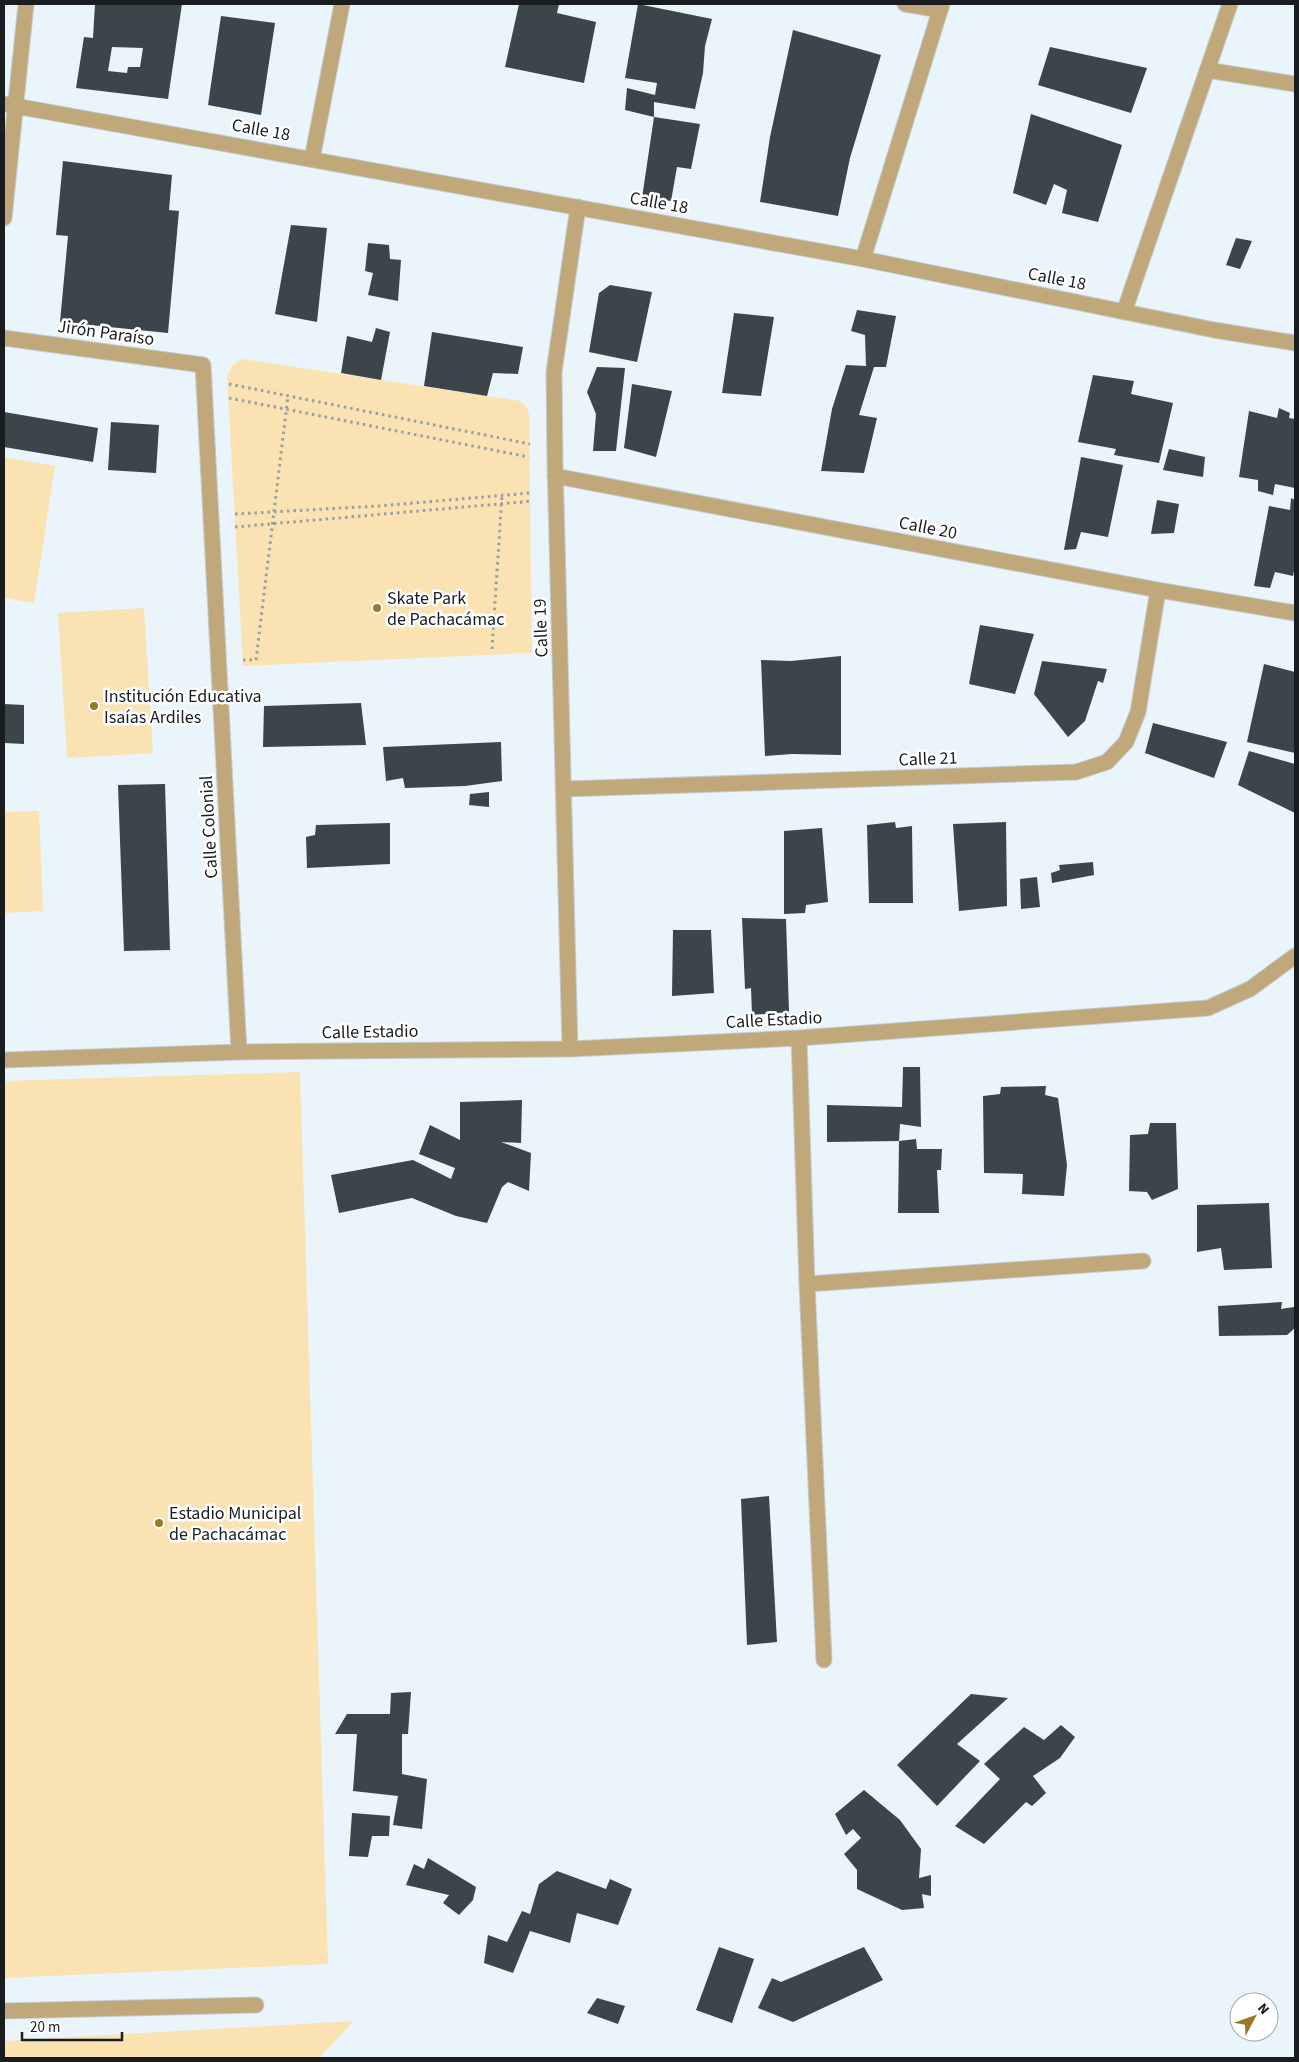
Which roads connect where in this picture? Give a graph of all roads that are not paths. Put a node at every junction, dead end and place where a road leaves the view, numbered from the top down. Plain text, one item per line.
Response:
1 (26, 4) edge
2 (342, 4) edge
3 (905, 4) edge
4 (1230, 4) edge
5 (941, 7) edge
6 (1207, 70) junction
7 (1295, 84) edge
8 (10, 104) edge
9 (312, 159) junction
10 (578, 207) junction
11 (4, 218) edge
12 (864, 259) junction
13 (1124, 312) junction
14 (4, 338) edge
15 (1295, 343) edge
16 (204, 379) joint
17 (555, 476) junction
18 (1158, 590) junction
19 (1295, 613) edge
20 (565, 789) junction
21 (1295, 956) edge
22 (799, 1038) junction
23 (570, 1049) junction
24 (239, 1052) junction
25 (4, 1060) edge
26 (1143, 1261) dead end
27 (807, 1284) junction
28 (824, 1660) dead end
29 (256, 2005) dead end
30 (4, 2011) edge

1 - 8 street
2 - 9 street
3 - 5 street
4 - 6 street
5 - 12 street
6 - 7 street
6 - 13 street
8 - 9 street, Calle 18
8 - 11 street
9 - 10 street, Calle 18
10 - 12 street, Calle 18
10 - 17 street, Calle 19
12 - 13 street, Calle 18
13 - 15 street, Calle 18
14 - 16 street, Jirón Paraíso
16 - 24 street, Calle Colonial
17 - 18 street, Calle 20
17 - 20 street, Calle 19
18 - 19 street, Calle 20
18 - 20 street, Calle 21
20 - 23 street, Calle 19
21 - 22 street, Calle Estadio
22 - 23 street, Calle Estadio
22 - 27 street
23 - 24 street, Calle Estadio
24 - 25 street
26 - 27 street
27 - 28 street
29 - 30 street

